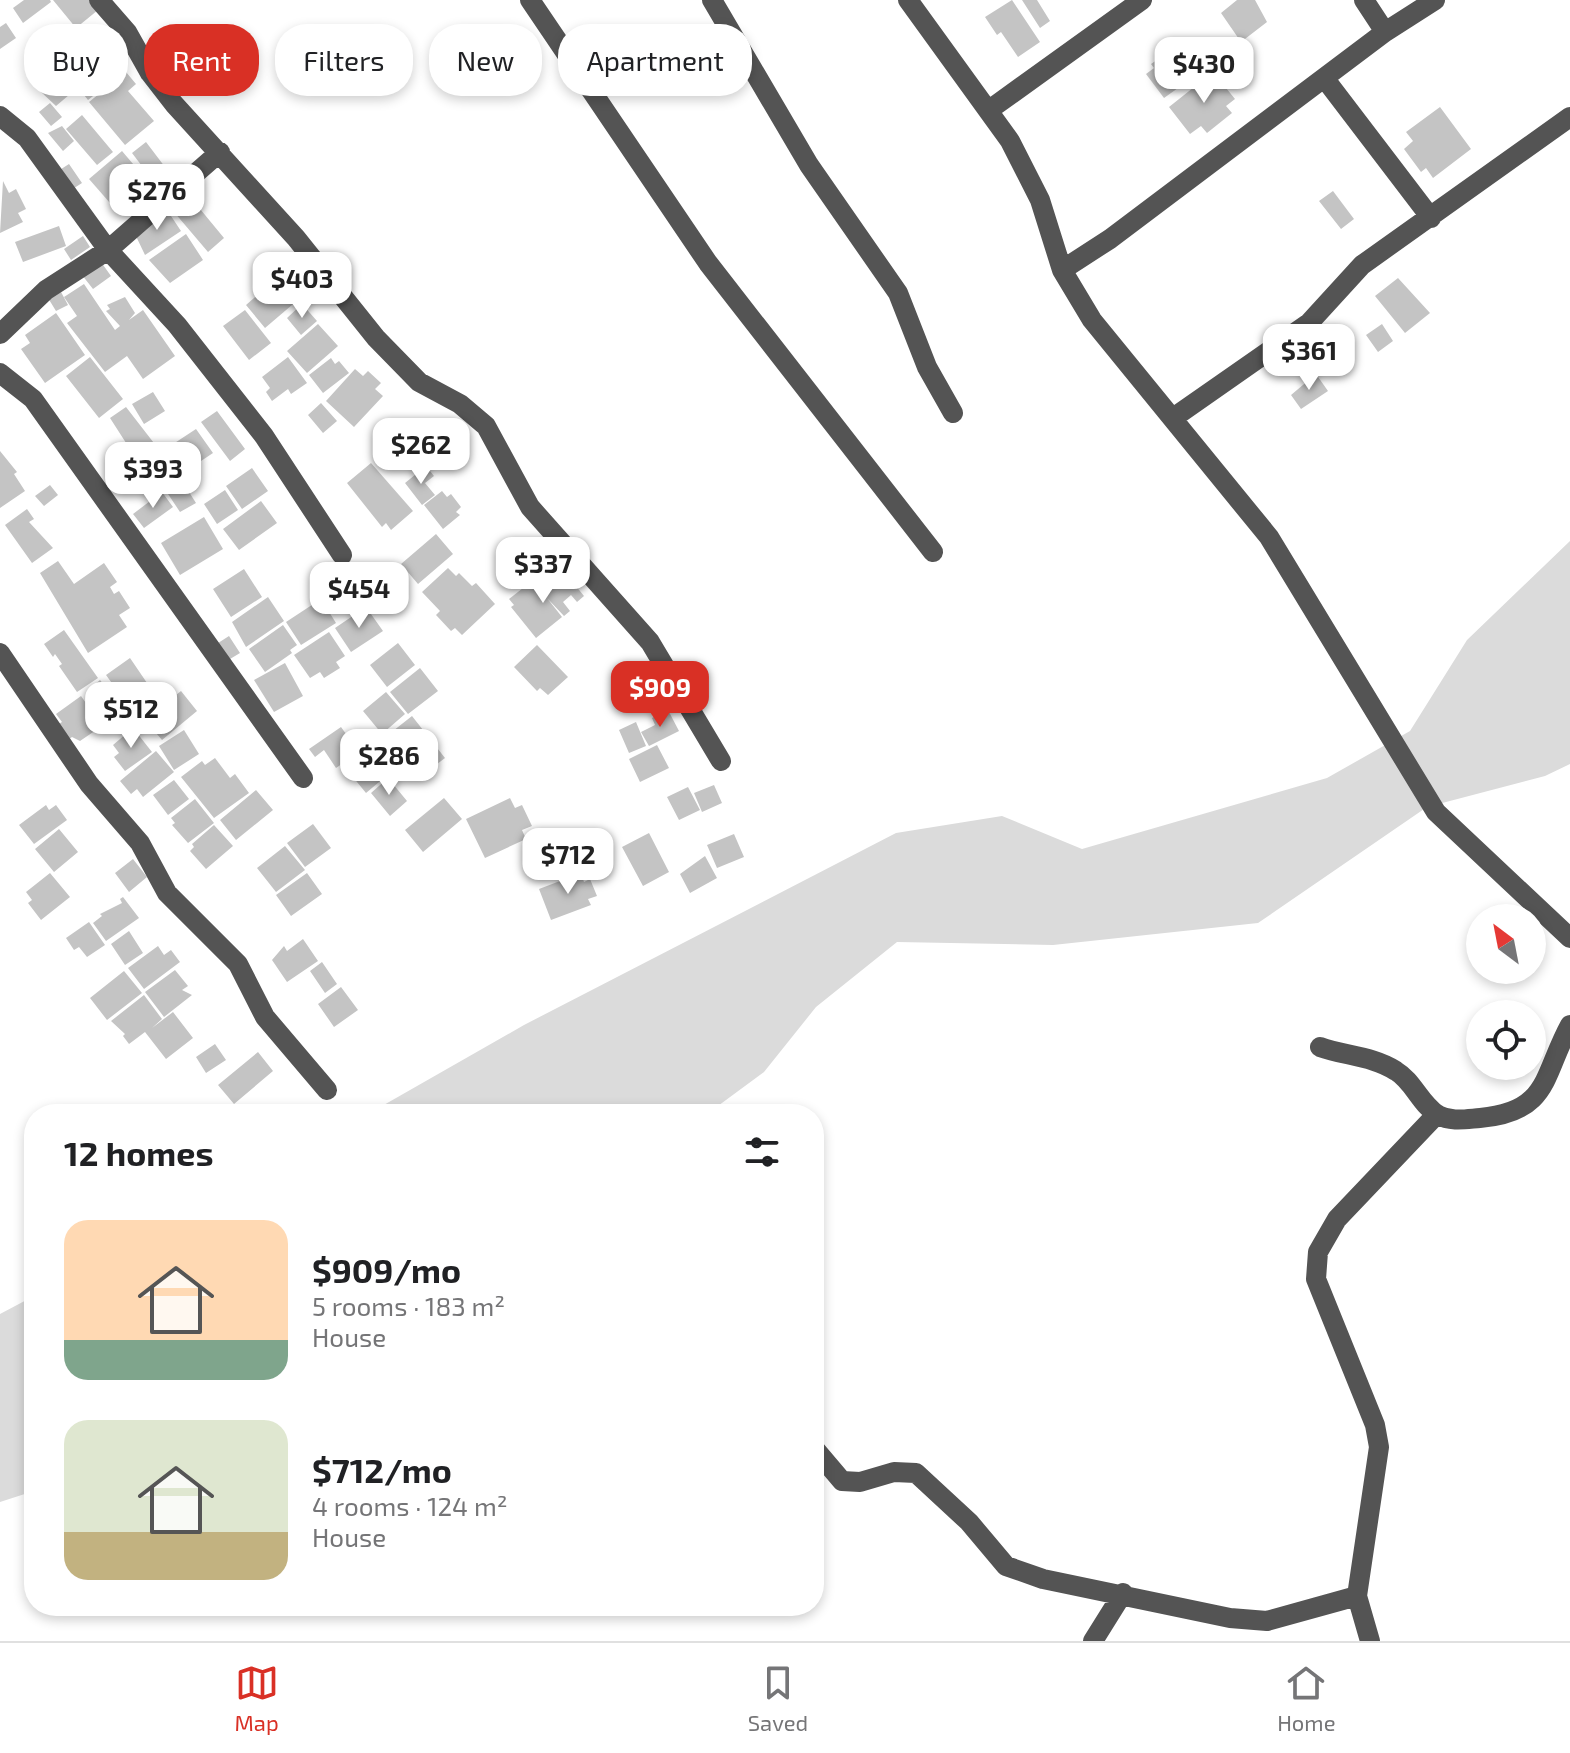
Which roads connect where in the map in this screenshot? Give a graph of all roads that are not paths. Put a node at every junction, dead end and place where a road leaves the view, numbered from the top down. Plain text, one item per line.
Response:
1 (99, 0) edge
2 (530, 0) edge
3 (712, 0) edge
4 (908, 0) edge
5 (1142, 0) edge
6 (1364, 0) edge
7 (1435, 0) edge
8 (1385, 32) junction
9 (1325, 79) junction
10 (989, 110) junction
11 (0, 116) edge
12 (1570, 117) edge
13 (220, 152) junction
14 (1431, 218) junction
15 (108, 250) junction
16 (1062, 270) junction
17 (0, 334) edge
18 (0, 373) edge
19 (953, 413) dead end
20 (1173, 418) junction
21 (933, 552) dead end
22 (342, 555) dead end
23 (0, 653) edge
24 (721, 761) dead end
25 (303, 778) dead end
26 (1570, 938) edge
27 (1570, 1025) edge
28 (1320, 1047) dead end
29 (327, 1090) dead end
30 (1437, 1114) junction
31 (824, 1460) edge
32 (1123, 1593) junction
33 (1357, 1596) junction
34 (1093, 1641) edge
35 (1370, 1641) edge

1 - 13 street
2 - 21 street
3 - 19 street
4 - 10 street
5 - 10 street
6 - 8 street
7 - 8 street
8 - 9 street
9 - 14 street
9 - 16 street
10 - 16 street
11 - 15 street
12 - 14 street
13 - 15 street
13 - 24 street
14 - 20 street
15 - 17 street
15 - 22 street
16 - 20 street
18 - 25 street
20 - 26 street
23 - 29 street
27 - 30 street
28 - 30 street
30 - 33 street
31 - 32 street
32 - 33 street
32 - 34 street
33 - 35 street

